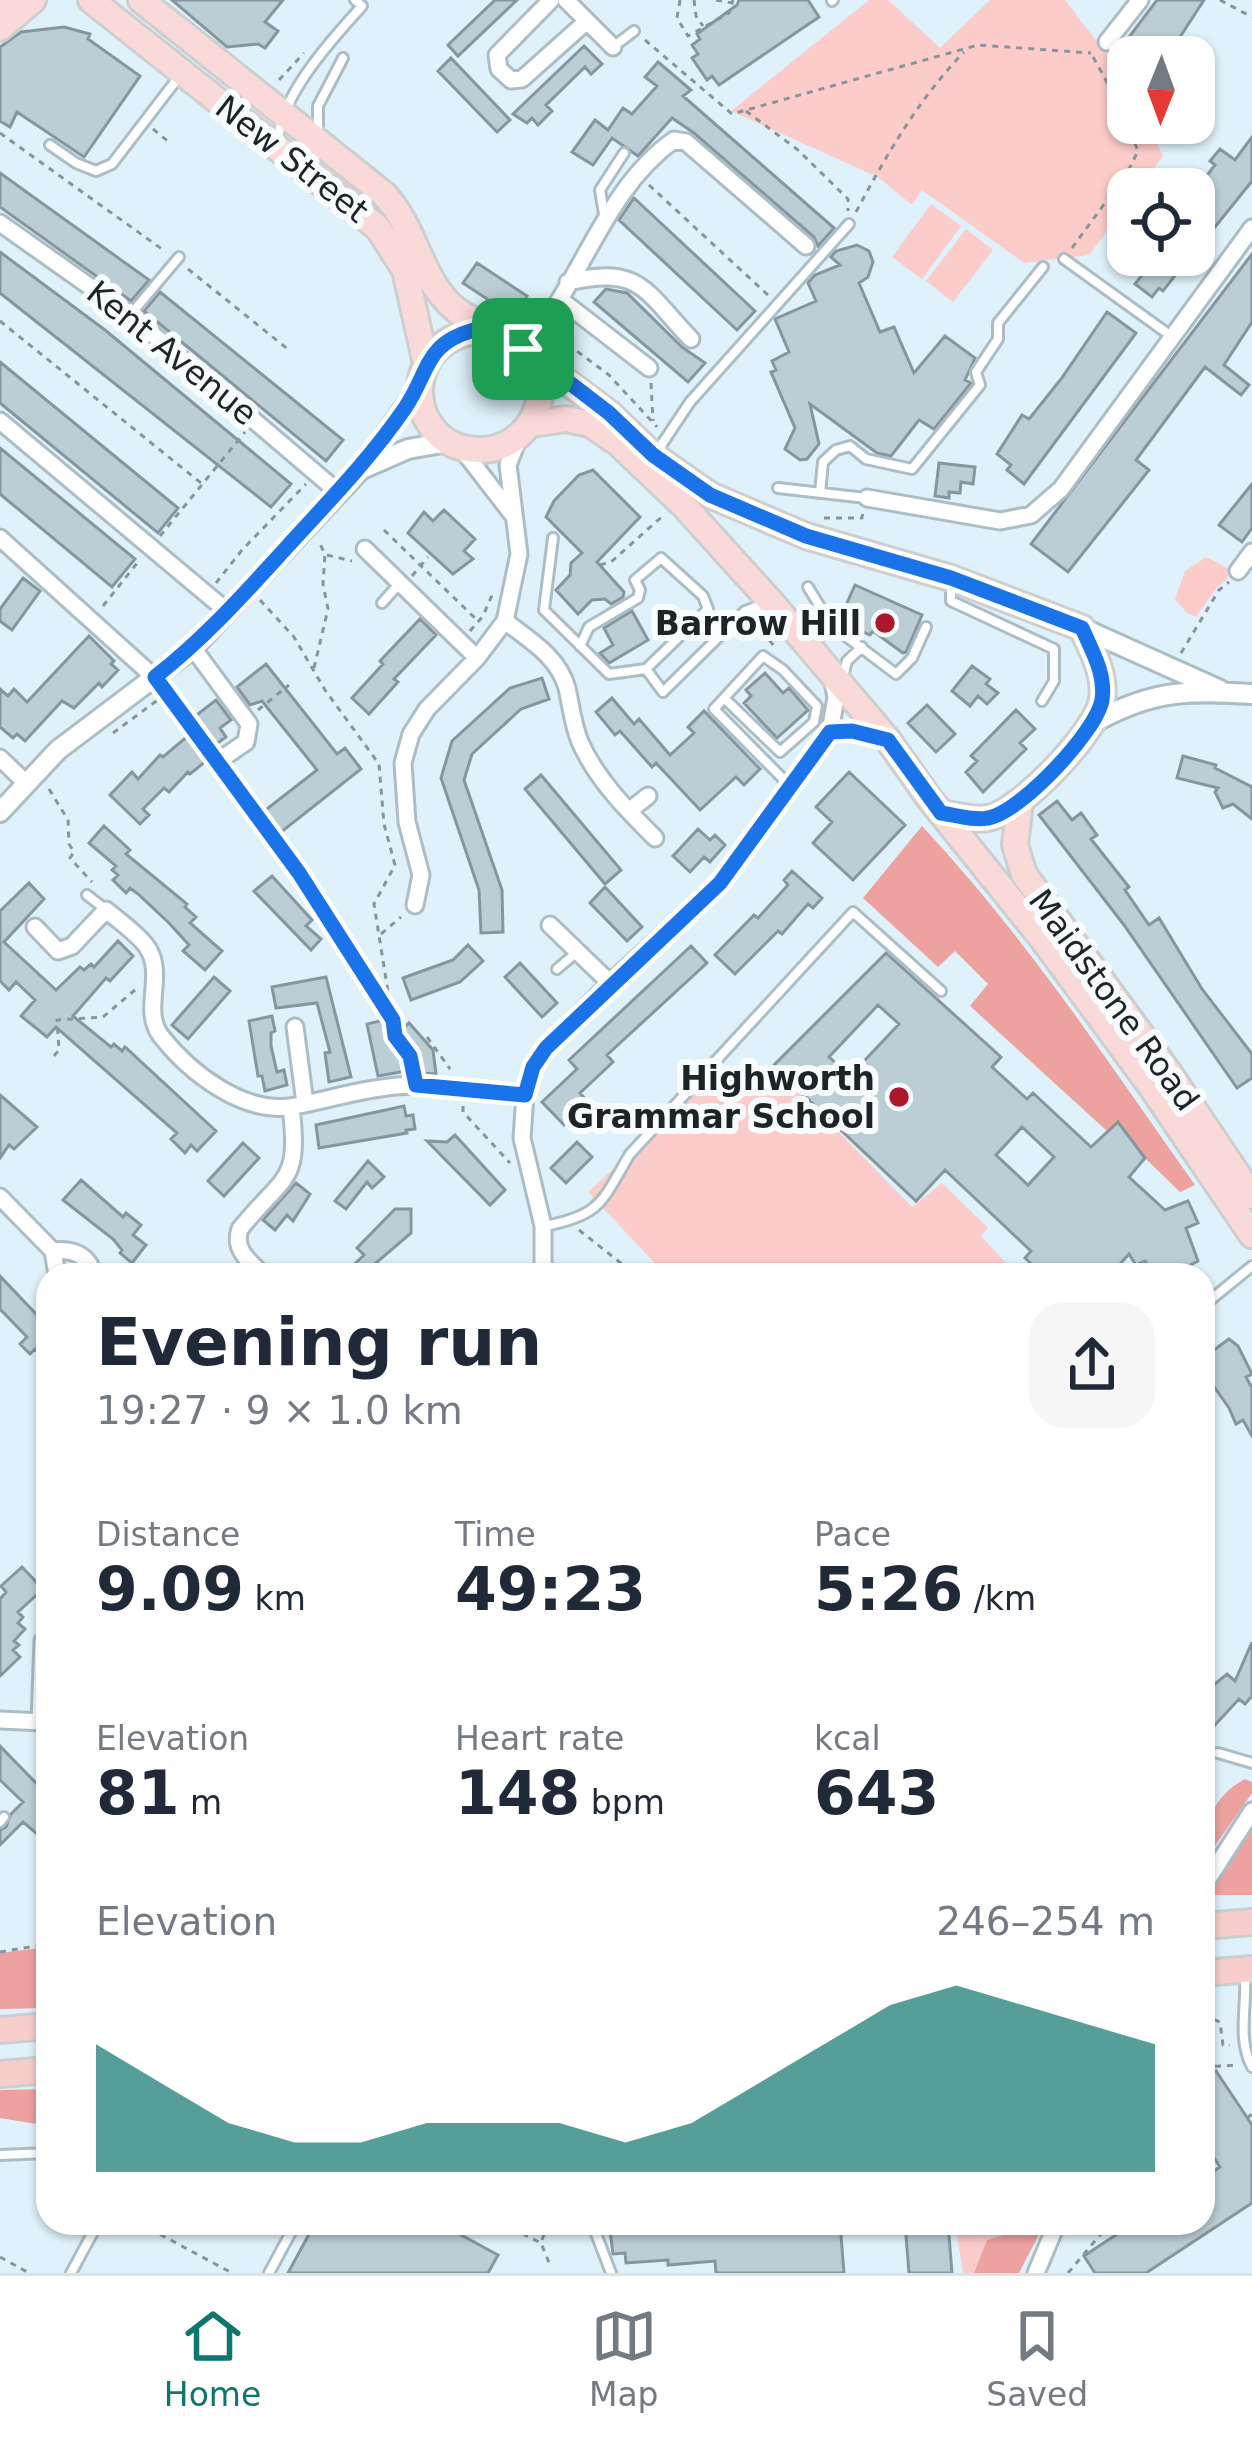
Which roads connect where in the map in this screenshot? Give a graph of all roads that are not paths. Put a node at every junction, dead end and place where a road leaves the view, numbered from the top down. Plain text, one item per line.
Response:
1 (33, 0) edge
2 (91, 0) edge
3 (141, 0) edge
4 (551, 0) edge
5 (566, 0) edge
6 (1139, 0) edge
7 (358, 3) edge
8 (586, 21) junction
9 (0, 28) edge
10 (634, 31) road end
11 (1111, 36) edge
12 (613, 47) joint
13 (343, 58) dead end
14 (182, 73) junction
15 (284, 114) junction
16 (320, 141) junction
17 (50, 145) dead end
18 (278, 149) junction
19 (624, 153) dead end
20 (605, 221) junction
21 (0, 223) edge
22 (849, 224) road end
23 (1252, 228) edge
24 (806, 246) dead end
25 (178, 258) road end
26 (1064, 259) road end
27 (1043, 267) dead end
28 (568, 282) junction
29 (561, 300) junction
30 (130, 315) junction
31 (495, 332) junction
32 (1171, 335) junction
33 (691, 339) dead end
34 (526, 351) junction
35 (650, 368) road end
36 (423, 375) junction
37 (0, 421) edge
38 (525, 430) junction
39 (454, 445) junction
40 (660, 448) junction
41 (361, 469) junction
42 (778, 488) dead end
43 (338, 492) junction
44 (820, 493) junction
45 (867, 498) joint
46 (514, 516) junction
47 (0, 538) edge
48 (553, 538) dead end
49 (365, 549) road end
50 (1252, 552) edge
51 (1238, 571) road end
52 (951, 578) junction
53 (402, 584) junction
54 (808, 587) dead end
55 (382, 602) dead end
56 (771, 602) junction
57 (228, 612) junction
58 (505, 621) junction
59 (831, 626) junction
60 (926, 627) dead end
61 (1082, 628) junction
62 (580, 646) junction
63 (862, 646) junction
64 (193, 648) junction
65 (808, 649) junction
66 (478, 658) junction
67 (646, 669) junction
68 (155, 677) junction
69 (836, 680) junction
70 (1224, 692) junction
71 (1252, 694) edge
72 (724, 698) junction
73 (1042, 701) dead end
74 (1095, 722) junction
75 (830, 732) junction
76 (888, 740) junction
77 (0, 758) edge
78 (222, 759) road end
79 (26, 783) junction
80 (789, 785) junction
81 (648, 796) dead end
82 (1020, 803) junction
83 (629, 811) junction
84 (0, 812) edge
85 (941, 813) junction
86 (655, 838) dead end
87 (87, 895) road end
88 (415, 905) road end
89 (106, 910) junction
90 (550, 925) dead end
91 (35, 927) dead end
92 (577, 952) junction
93 (557, 969) dead end
94 (610, 983) junction
95 (941, 991) dead end
96 (295, 1027) dead end
97 (525, 1095) junction
98 (298, 1105) junction
99 (1252, 1196) edge
100 (0, 1197) edge
101 (543, 1226) junction
102 (1252, 1235) edge
103 (53, 1251) junction
104 (55, 1263) edge
105 (88, 1263) edge
106 (251, 1263) edge
107 (543, 1263) edge
108 (1252, 1266) edge
109 (1215, 1296) edge
110 (0, 1720) edge
111 (36, 1722) edge
112 (1217, 1753) dead end
113 (1252, 1763) edge
114 (1252, 1811) edge
115 (1215, 1868) edge
116 (1252, 1922) edge
117 (1215, 1925) edge
118 (1248, 1970) edge
119 (1215, 1972) edge
120 (1249, 2016) edge
121 (36, 2027) edge
122 (0, 2030) edge
123 (1252, 2066) edge
124 (36, 2071) edge
125 (0, 2074) edge
126 (36, 2153) edge
127 (0, 2155) edge
128 (92, 2235) edge
129 (290, 2235) edge
130 (598, 2235) edge
131 (1052, 2235) edge
132 (71, 2273) edge
133 (269, 2273) edge
134 (611, 2273) edge
135 (1036, 2273) edge

1 - 9 main road
2 - 14 main road, New Street
3 - 15 main road, New Street
4 - 8 street
5 - 8 street
6 - 11 street
7 - 15 lane
8 - 12 street
10 - 12 lane
13 - 16 lane
14 - 17 lane
14 - 18 main road, New Street
15 - 16 main road, New Street
15 - 18 lane
16 - 31 main road, New Street
18 - 36 main road, New Street
19 - 20 lane
20 - 24 street
20 - 28 street
21 - 30 street, Kent Avenue
22 - 40 lane
23 - 32 street
25 - 30 lane
26 - 32 lane
27 - 44 lane
28 - 29 street
28 - 33 street
29 - 34 street
29 - 35 street
30 - 43 street, Kent Avenue
31 - 34 main road
31 - 36 main road
32 - 45 street
34 - 38 main road
34 - 40 main road
36 - 39 main road
36 - 41 street
37 - 57 street
38 - 39 main road
38 - 46 street
38 - 56 main road, Maidstone Road
39 - 41 street
39 - 46 street
40 - 52 main road
41 - 43 street
42 - 44 lane
43 - 57 street
44 - 45 lane
46 - 58 street
47 - 68 street
48 - 62 lane
49 - 53 street
50 - 51 street
52 - 61 main road
52 - 73 lane
53 - 55 lane
53 - 66 street
54 - 59 lane
56 - 65 main road, Maidstone Road
56 - 67 lane
57 - 64 street
58 - 66 street
58 - 83 street
59 - 63 lane
59 - 65 lane
60 - 63 lane
61 - 70 street
61 - 74 main road
62 - 67 lane
62 - 67 lane
63 - 69 lane
64 - 68 street
64 - 78 street
65 - 69 main road, Maidstone Road
66 - 88 street
68 - 79 street
69 - 75 street
69 - 76 main road, Maidstone Road
70 - 71 street
70 - 74 street
72 - 72 lane
72 - 80 lane
74 - 82 main road
75 - 76 street
75 - 80 street
76 - 85 main road, Maidstone Road
77 - 79 street
79 - 84 street
80 - 94 street
81 - 83 street
82 - 85 main road
82 - 99 main road, Maidstone Road
83 - 86 street
85 - 102 main road, Maidstone Road
87 - 89 lane
89 - 91 street
89 - 98 street
90 - 92 street
92 - 93 lane
92 - 94 street
94 - 97 street
95 - 101 lane
96 - 98 street
97 - 98 street
97 - 101 street
98 - 106 street
100 - 103 street
101 - 107 street
103 - 104 street
103 - 105 street
108 - 109 lane
110 - 111 street
112 - 113 lane
114 - 115 street
116 - 117 highway
118 - 119 highway
118 - 120 lane
120 - 123 lane
121 - 122 highway
124 - 125 highway
126 - 127 lane
128 - 132 lane
129 - 133 lane
130 - 134 lane
131 - 135 street

